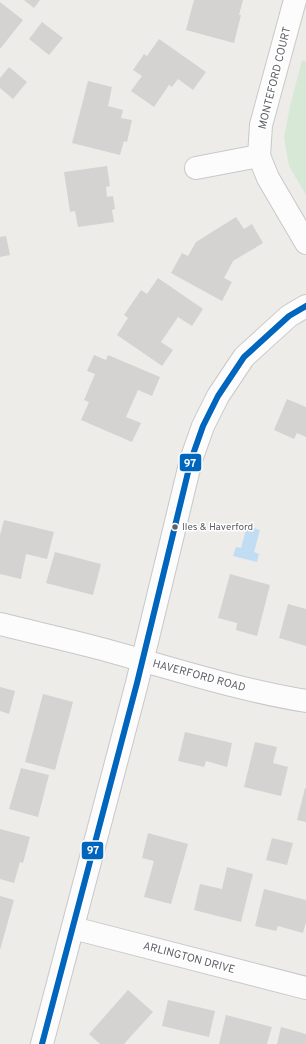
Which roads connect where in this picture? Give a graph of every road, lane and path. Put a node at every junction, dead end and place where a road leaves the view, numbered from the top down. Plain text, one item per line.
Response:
1 (295, 0) edge
2 (259, 156) junction
3 (196, 168) dead end
4 (306, 243) edge
5 (306, 306) edge
6 (0, 624) edge
7 (142, 661) junction
8 (306, 701) edge
9 (72, 928) junction
10 (306, 988) edge
11 (42, 1044) edge

1 - 2 street, MONTEFORD COURT
2 - 3 street
2 - 4 street, MONTEFORD COURT
5 - 7 street
6 - 7 street, HAVERFORD ROAD
7 - 8 street, HAVERFORD ROAD
7 - 9 street
9 - 10 street, ARLINGTON DRIVE
9 - 11 street

